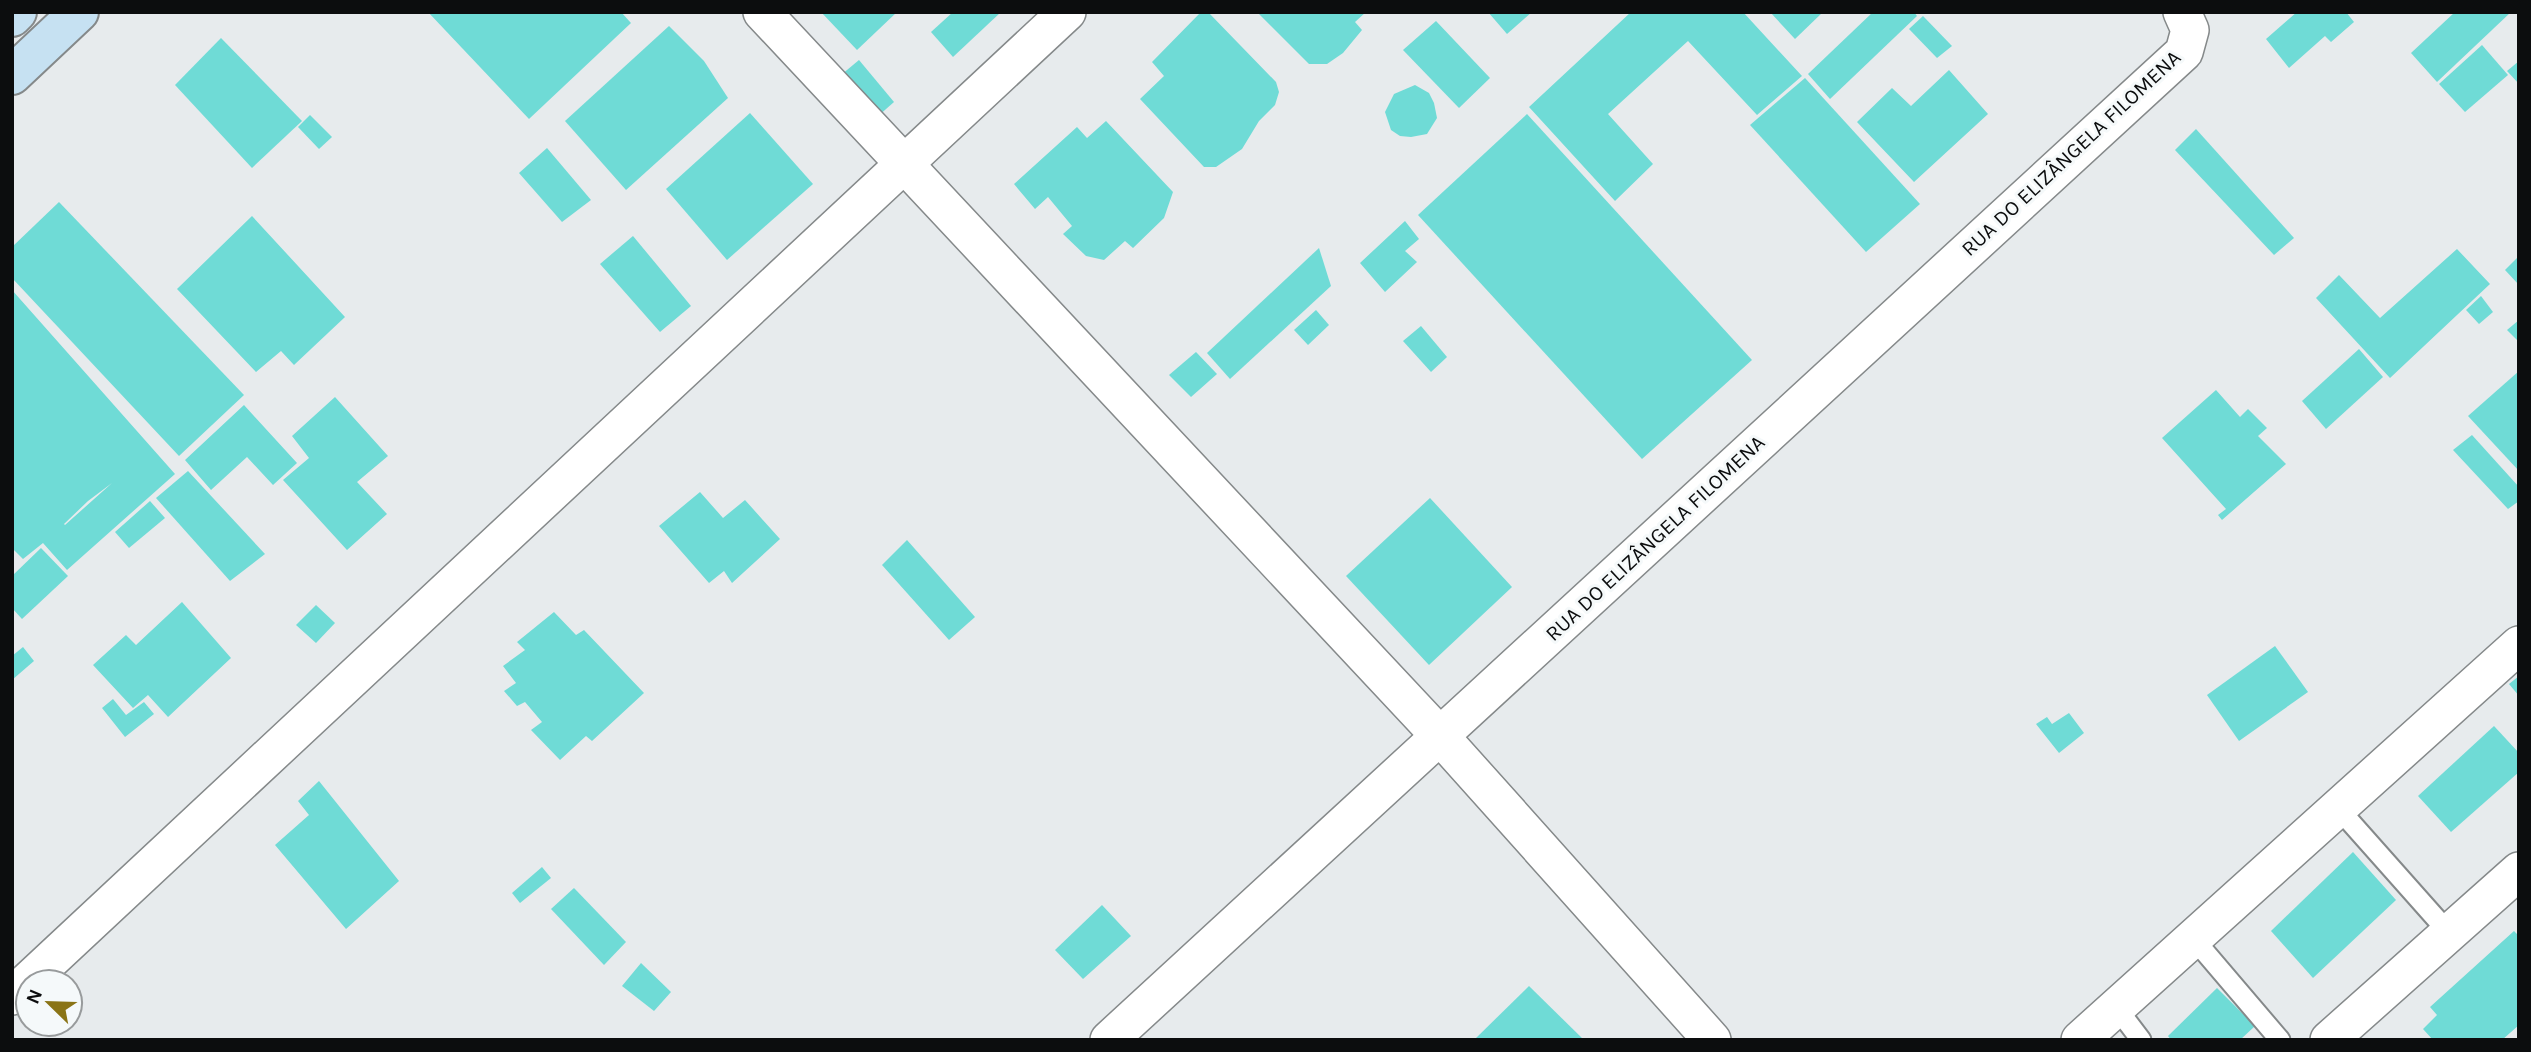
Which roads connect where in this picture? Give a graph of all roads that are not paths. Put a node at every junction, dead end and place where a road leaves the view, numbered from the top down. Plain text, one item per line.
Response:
1 (17, 12) edge
2 (79, 12) edge
3 (762, 12) edge
4 (1067, 12) edge
5 (12, 17) edge
6 (2186, 21) edge
7 (12, 75) edge
8 (903, 164) junction
9 (2519, 645) edge
10 (1440, 736) junction
11 (2338, 808) junction
12 (2519, 872) edge
13 (2449, 933) junction
14 (2193, 938) junction
15 (12, 996) edge
16 (2116, 1007) junction
17 (1110, 1040) edge
18 (1712, 1040) edge
19 (2080, 1040) edge
20 (2141, 1040) edge
21 (2280, 1040) edge
22 (2329, 1040) edge

1 - 5 main road
2 - 7 main road
3 - 8 street
4 - 8 street
6 - 10 street, RUA DO ELIZÂNGELA FILOMENA
8 - 10 street
8 - 15 street
9 - 11 street
10 - 17 street, RUA DO ELIZÂNGELA FILOMENA
10 - 18 street
11 - 13 lane
11 - 14 street
12 - 13 street
13 - 22 street
14 - 16 street
14 - 21 lane
16 - 19 street
16 - 20 lane

